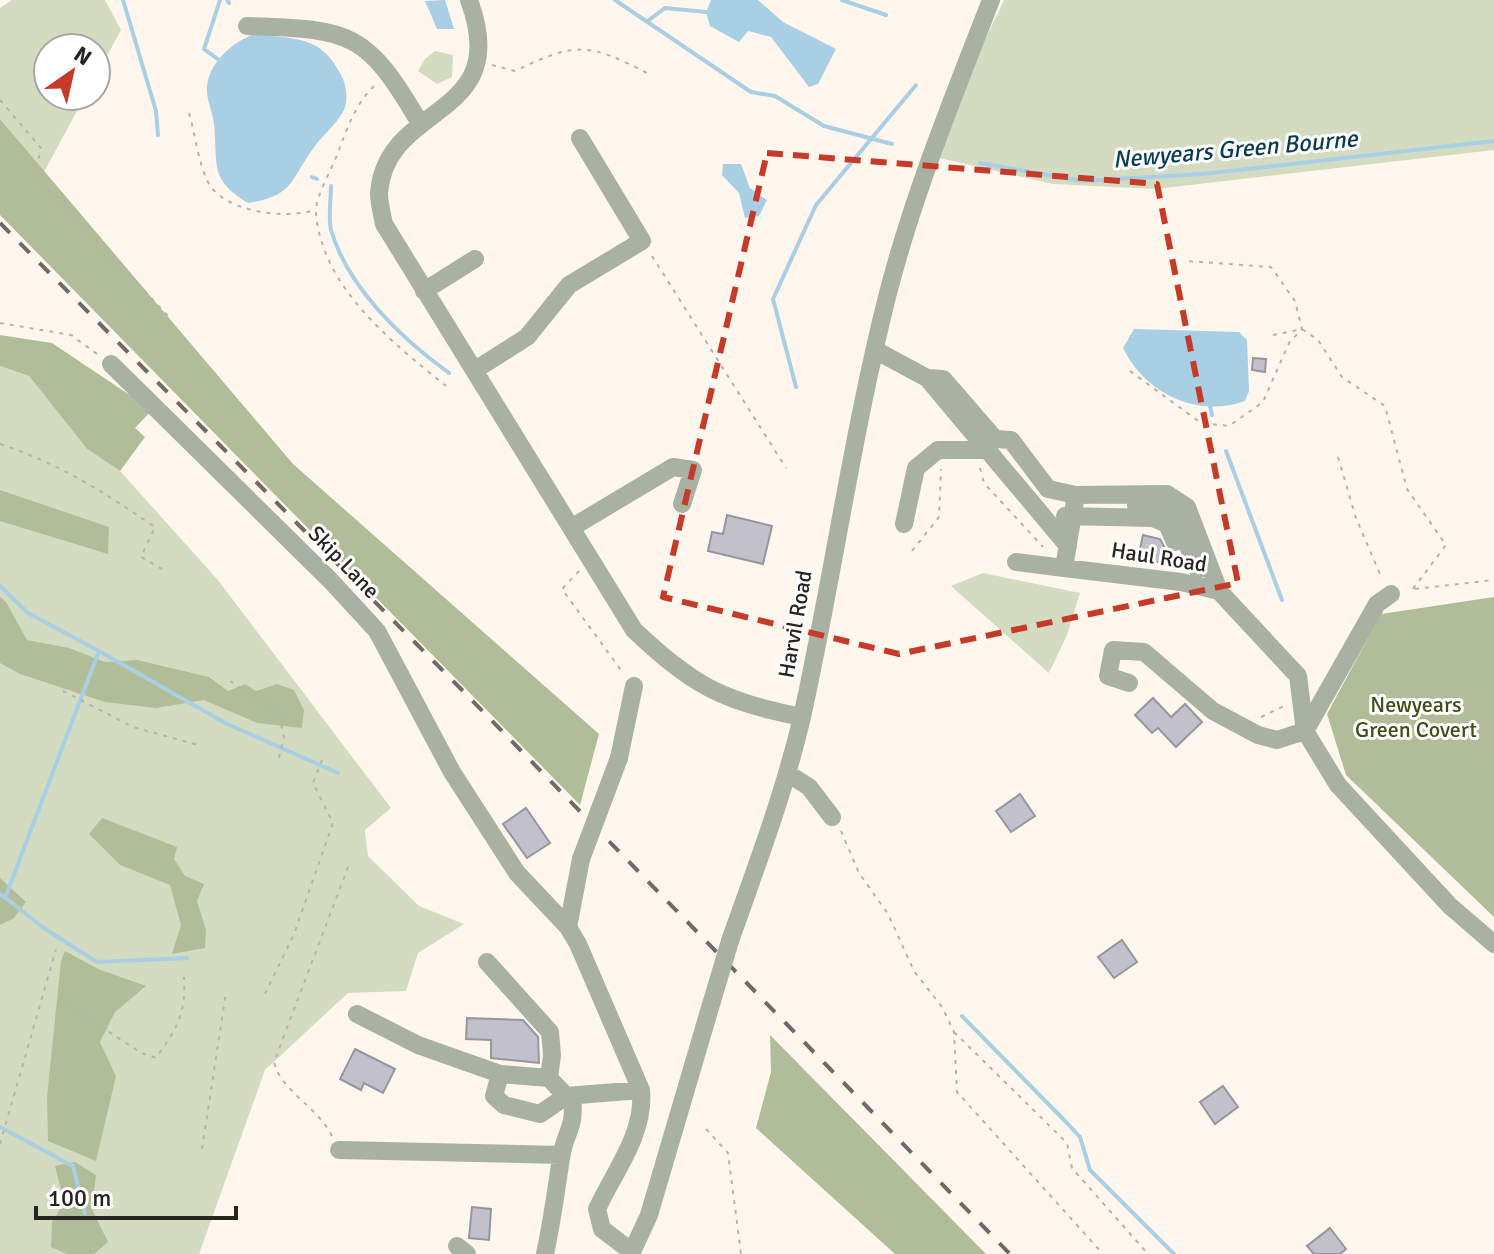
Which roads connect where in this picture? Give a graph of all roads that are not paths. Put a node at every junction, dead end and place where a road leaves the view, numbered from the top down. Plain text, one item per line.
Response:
1 (469, 0) edge
2 (991, 0) edge
3 (247, 26) dead end
4 (421, 125) junction
5 (580, 138) dead end
6 (475, 259) dead end
7 (424, 291) junction
8 (875, 350) junction
9 (111, 364) road end
10 (475, 370) junction
11 (991, 445) junction
12 (682, 504) dead end
13 (1075, 506) junction
14 (904, 524) dead end
15 (571, 528) junction
16 (1068, 546) junction
17 (1016, 562) dead end
18 (1064, 568) junction
19 (1206, 588) junction
20 (1384, 599) road end
21 (1129, 683) dead end
22 (634, 686) road end
23 (802, 717) junction
24 (1305, 731) junction
25 (787, 773) junction
26 (832, 817) road end
27 (568, 927) junction
28 (1494, 944) edge
29 (487, 962) dead end
30 (357, 1014) dead end
31 (500, 1074) junction
32 (549, 1078) junction
33 (641, 1090) junction
34 (569, 1097) junction
35 (339, 1150) road end
36 (561, 1155) junction
37 (632, 1253) edge
38 (545, 1254) edge

1 - 4 street
2 - 8 street, Harvil Road
3 - 4 street
4 - 7 street
5 - 10 street
6 - 7 street
7 - 10 street
8 - 11 street
8 - 23 street, Harvil Road
9 - 27 street, Skip Lane
10 - 15 street
11 - 13 street
11 - 13 street
11 - 14 street
11 - 16 street
12 - 15 street
13 - 16 street
13 - 19 street
13 - 19 street
15 - 23 street
16 - 18 street
17 - 18 street, Haul Road
18 - 19 street, Haul Road
19 - 24 street, Haul Road
20 - 24 street
21 - 24 street
22 - 27 street, bridge
23 - 25 street, Harvil Road
24 - 28 street, Haul Road
25 - 26 street
25 - 37 street, Harvil Road, bridge
27 - 33 street, Skip Lane
29 - 32 street
30 - 31 street
31 - 32 street
31 - 34 street
32 - 34 street
33 - 34 street
33 - 37 street
34 - 36 street
35 - 36 street
36 - 38 street

